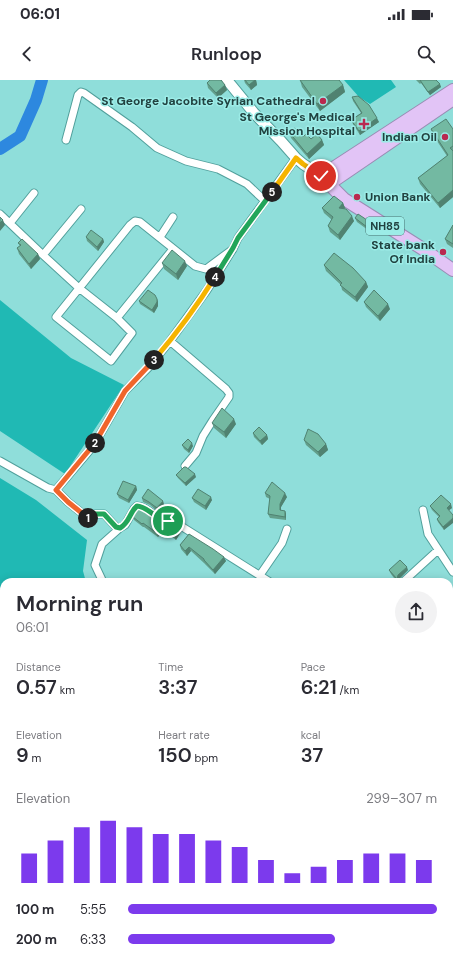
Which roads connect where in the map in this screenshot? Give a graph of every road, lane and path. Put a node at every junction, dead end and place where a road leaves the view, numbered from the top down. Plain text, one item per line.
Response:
1 (227, 80) edge
2 (453, 84) edge
3 (453, 90) edge
4 (453, 99) edge
5 (395, 127) junction
6 (66, 140) dead end
7 (296, 158) junction
8 (325, 180) junction
9 (34, 193) dead end
10 (265, 201) junction
11 (81, 210) dead end
12 (0, 214) edge
13 (174, 217) dead end
14 (10, 223) junction
15 (160, 237) junction
16 (233, 248) junction
17 (173, 249) junction
18 (43, 255) junction
19 (453, 270) edge
20 (79, 288) junction
21 (117, 318) junction
22 (170, 341) junction
23 (0, 461) edge
24 (185, 466) edge
25 (56, 490) junction
26 (423, 510) dead end
27 (120, 528) junction
28 (287, 529) dead end
29 (438, 550) junction
30 (453, 572) edge
31 (260, 575) junction
32 (101, 578) edge
33 (264, 578) edge
34 (407, 578) edge

1 - 7 main road
2 - 5 street
3 - 5 highway
4 - 8 highway
5 - 8 highway
6 - 10 street
7 - 8 main road
7 - 10 street
8 - 19 highway, NH85
9 - 14 street
10 - 16 street
11 - 18 street
12 - 14 street
13 - 15 street
14 - 18 street
15 - 17 street
15 - 20 street
16 - 17 street
16 - 22 street
17 - 21 street
18 - 20 street
20 - 21 street
20 - 21 street
22 - 24 street
22 - 25 street
23 - 25 street
25 - 27 street
26 - 29 street
27 - 31 street
27 - 32 street
28 - 31 street
29 - 30 street
29 - 34 street
31 - 33 street

